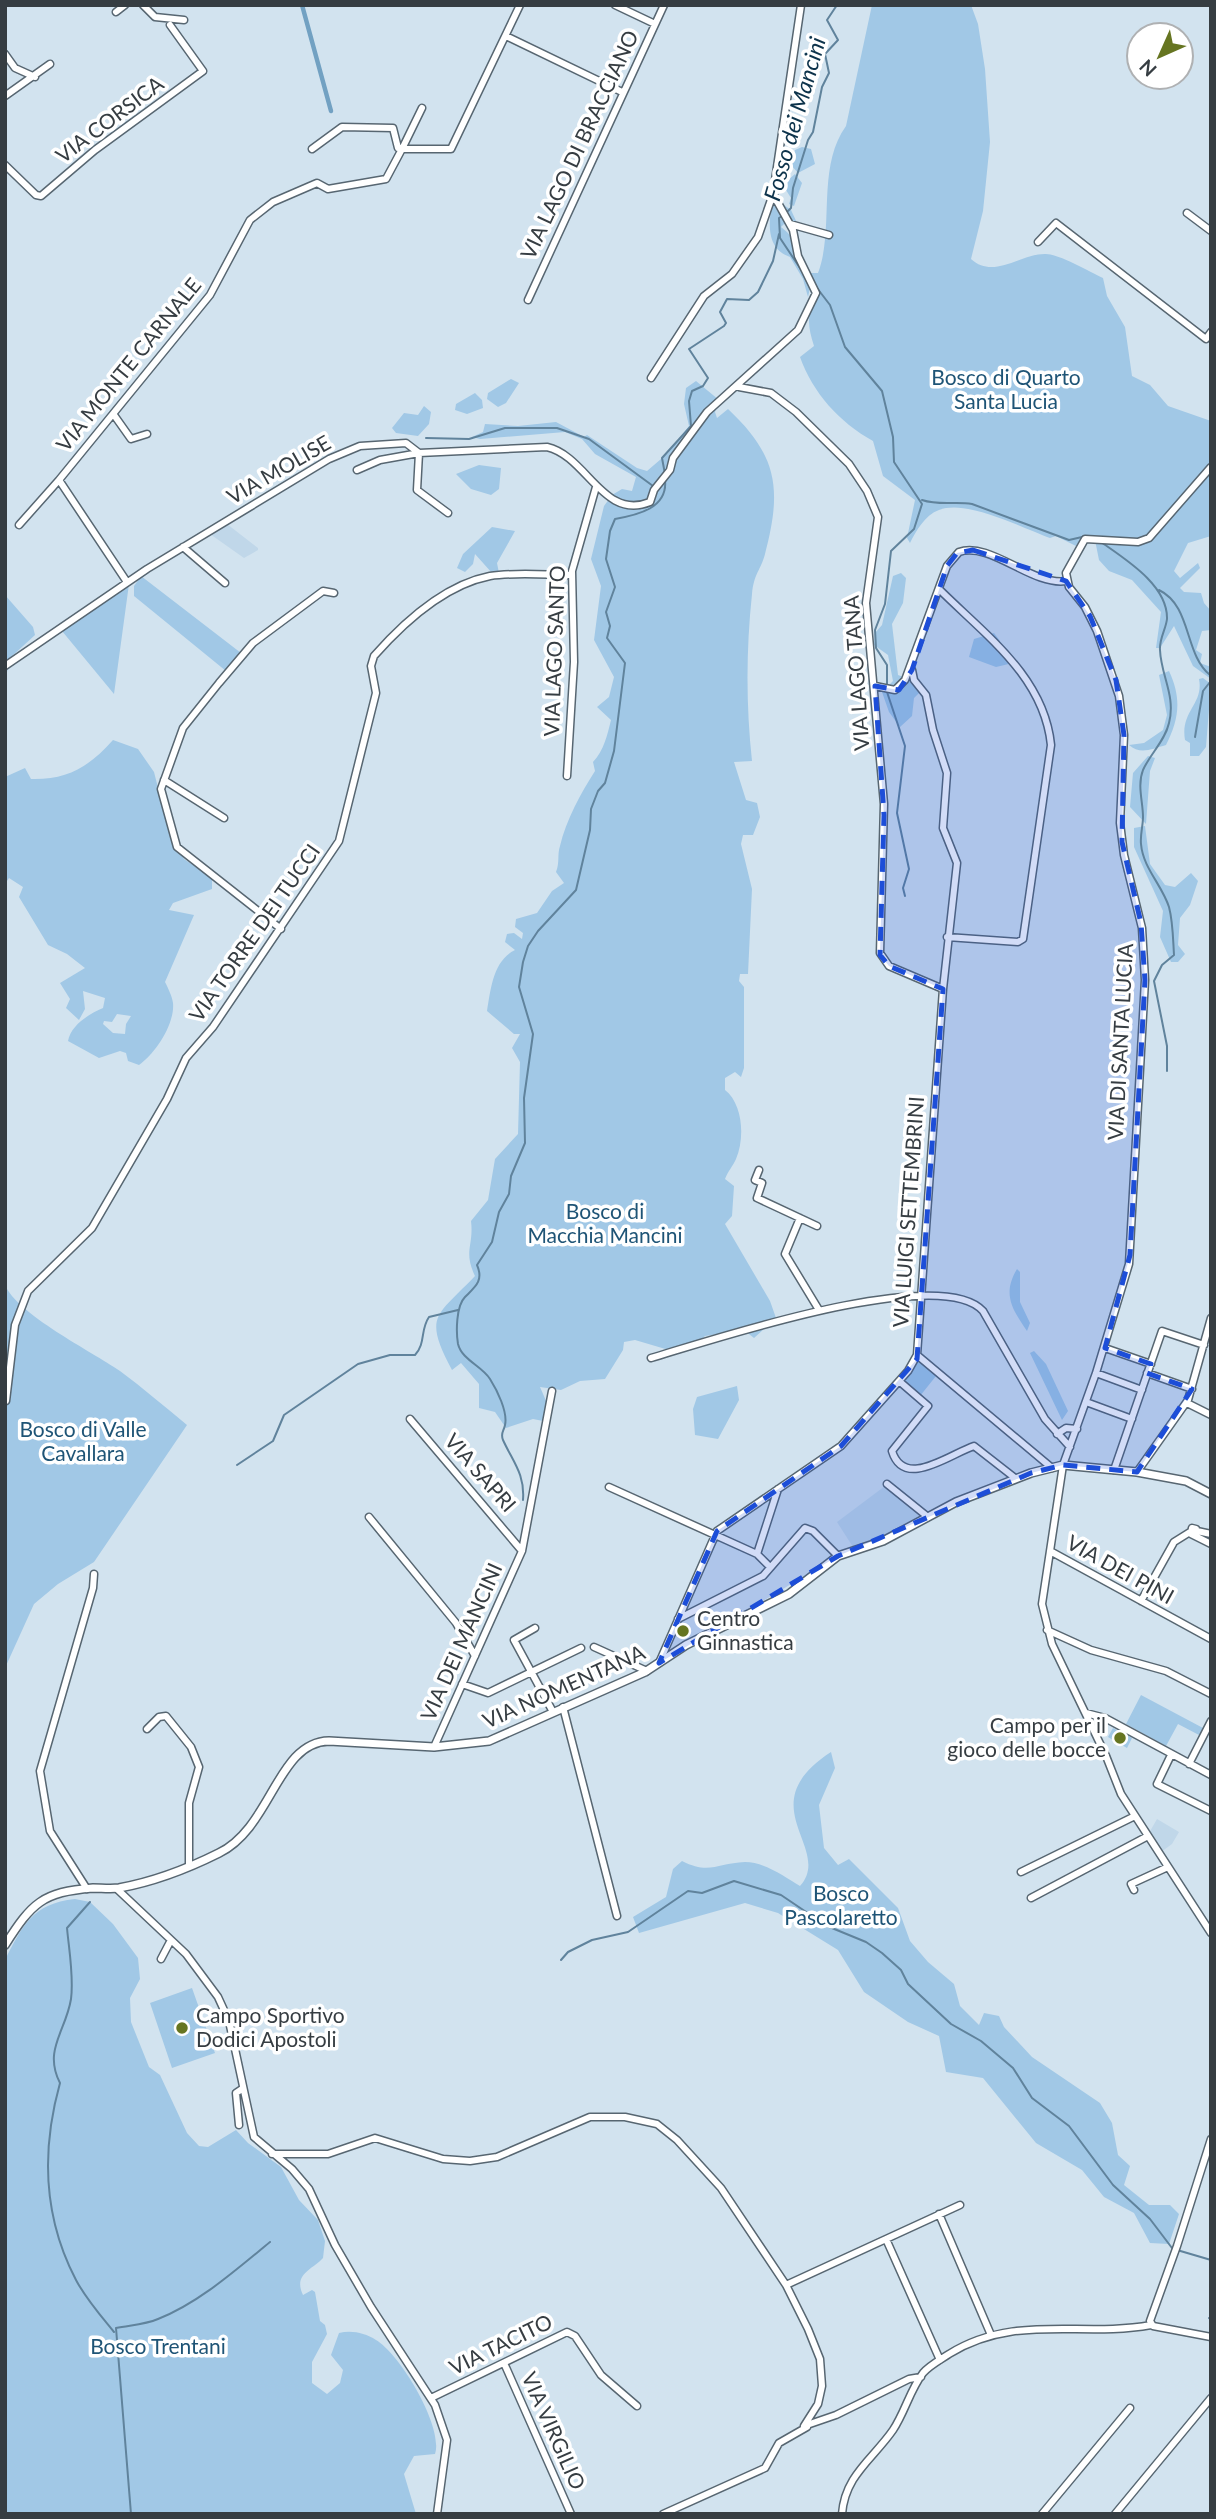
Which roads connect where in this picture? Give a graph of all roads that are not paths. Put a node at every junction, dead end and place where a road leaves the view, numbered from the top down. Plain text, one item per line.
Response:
1 (125, 5) edge
2 (143, 5) edge
3 (520, 5) edge
4 (615, 5) edge
5 (664, 5) edge
6 (801, 5) edge
7 (116, 12) dead end
8 (184, 20) dead end
9 (655, 24) junction
10 (170, 26) dead end
11 (506, 36) junction
12 (5, 54) edge
13 (50, 64) dead end
14 (35, 77) junction
15 (622, 92) junction
16 (5, 96) edge
17 (422, 108) dead end
18 (312, 149) dead end
19 (400, 149) junction
20 (5, 165) edge
21 (773, 194) junction
22 (1187, 213) dead end
23 (786, 217) junction
24 (1211, 231) edge
25 (829, 235) dead end
26 (1038, 242) dead end
27 (528, 300) dead end
28 (1211, 332) edge
29 (651, 378) dead end
30 (739, 387) junction
31 (114, 415) junction
32 (147, 435) dead end
33 (419, 453) junction
34 (1211, 467) edge
35 (357, 470) dead end
36 (59, 480) junction
37 (596, 487) junction
38 (448, 513) dead end
39 (19, 525) dead end
40 (97, 528) dead end
41 (100, 540) junction
42 (183, 547) junction
43 (572, 575) junction
44 (1066, 581) junction
45 (127, 583) junction
46 (225, 583) dead end
47 (939, 589) junction
48 (334, 593) dead end
49 (5, 666) edge
50 (912, 670) junction
51 (878, 687) junction
52 (567, 776) dead end
53 (164, 780) junction
54 (224, 818) dead end
55 (281, 929) junction
56 (947, 937) junction
57 (943, 989) junction
58 (759, 1170) dead end
59 (800, 1218) junction
60 (817, 1226) dead end
61 (922, 1296) junction
62 (819, 1310) junction
63 (1211, 1318) edge
64 (1203, 1345) junction
65 (1105, 1348) junction
66 (918, 1355) junction
67 (1201, 1355) junction
68 (1211, 1357) edge
69 (651, 1358) dead end
70 (1150, 1364) junction
71 (1096, 1373) junction
72 (1147, 1373) junction
73 (899, 1381) junction
74 (1192, 1389) junction
75 (1142, 1390) junction
76 (552, 1391) dead end
77 (6, 1401) edge
78 (1086, 1402) junction
79 (1186, 1402) junction
80 (1211, 1415) edge
81 (410, 1419) dead end
82 (1132, 1419) junction
83 (1077, 1429) junction
84 (1057, 1434) junction
85 (1070, 1447) junction
86 (1063, 1465) junction
87 (1052, 1468) junction
88 (1114, 1470) junction
89 (1137, 1472) junction
90 (1015, 1478) junction
91 (887, 1484) dead end
92 (608, 1487) dead end
93 (779, 1488) junction
94 (1211, 1493) edge
95 (369, 1517) dead end
96 (928, 1517) junction
97 (1194, 1533) junction
98 (1211, 1534) edge
99 (714, 1536) junction
100 (1211, 1544) edge
101 (522, 1551) junction
102 (1050, 1551) junction
103 (757, 1554) junction
104 (838, 1556) junction
105 (770, 1567) junction
106 (94, 1574) dead end
107 (1141, 1601) junction
108 (678, 1619) junction
109 (535, 1628) dead end
110 (1047, 1630) junction
111 (1211, 1639) edge
112 (594, 1647) dead end
113 (581, 1648) dead end
114 (475, 1656) junction
115 (659, 1663) junction
116 (531, 1671) junction
117 (647, 1671) junction
118 (462, 1684) junction
119 (1211, 1693) edge
120 (562, 1707) junction
121 (553, 1712) junction
122 (1086, 1713) junction
123 (1211, 1721) edge
124 (147, 1729) dead end
125 (434, 1747) junction
126 (1171, 1755) junction
127 (1189, 1764) junction
128 (1211, 1775) edge
129 (1211, 1811) edge
130 (1135, 1816) junction
131 (1148, 1836) junction
132 (188, 1866) junction
133 (1168, 1867) junction
134 (1021, 1872) dead end
135 (87, 1889) junction
136 (117, 1889) junction
137 (1134, 1890) dead end
138 (1031, 1898) dead end
139 (617, 1916) dead end
140 (1211, 1933) edge
141 (171, 1940) junction
142 (5, 1945) edge
143 (161, 1959) dead end
144 (242, 2089) junction
145 (239, 2125) dead end
146 (1211, 2139) edge
147 (272, 2154) junction
148 (960, 2205) dead end
149 (939, 2214) junction
150 (886, 2239) junction
151 (786, 2285) junction
152 (1151, 2325) junction
153 (991, 2335) junction
154 (1211, 2337) edge
155 (940, 2360) junction
156 (504, 2363) junction
157 (921, 2377) junction
158 (431, 2398) junction
159 (1211, 2398) edge
160 (637, 2406) dead end
161 (1130, 2408) dead end
162 (808, 2427) junction
163 (438, 2514) edge
164 (571, 2514) edge
165 (663, 2514) edge
166 (842, 2514) edge
167 (1042, 2514) edge
168 (1115, 2514) edge

1 - 7 street
2 - 8 street
3 - 11 street
4 - 9 street
5 - 9 street, VIA LAGO DI BRACCIANO
6 - 21 street
9 - 15 street, VIA LAGO DI BRACCIANO
10 - 20 street, VIA CORSICA
11 - 15 street
11 - 19 street
12 - 14 street
13 - 14 street
14 - 16 street
15 - 27 street, VIA LAGO DI BRACCIANO
17 - 19 street
18 - 19 street
19 - 31 street, VIA MONTE CARNALE
21 - 23 street
21 - 29 street
22 - 24 street
23 - 25 street
23 - 30 street
26 - 28 street
30 - 37 street, VIA MOLISE
30 - 51 street, VIA LAGO TANA
31 - 32 street
31 - 36 street, VIA MONTE CARNALE
33 - 35 street
33 - 37 street, VIA MOLISE
33 - 38 street
33 - 42 street, VIA MOLISE
34 - 44 street
36 - 39 street
36 - 41 street, VIA MONTE CARNALE
37 - 43 street, VIA LAGO SANTO
40 - 41 street
41 - 45 street, VIA MONTE CARNALE
42 - 45 street, VIA MOLISE
42 - 46 street
43 - 52 street, VIA LAGO SANTO
43 - 55 street, VIA TORRE DEI TUCCI
44 - 47 street
44 - 65 street, VIA DI SANTA LUCIA
45 - 49 street, VIA MOLISE
47 - 50 street
47 - 56 street
48 - 53 street
50 - 51 street
50 - 56 street, VIA LUIGI SETTEMBRINI
51 - 57 street, VIA LAGO TANA
53 - 54 street
53 - 55 street
55 - 77 street, VIA TORRE DEI TUCCI
56 - 57 street, VIA LUIGI SETTEMBRINI
57 - 61 street, VIA LUIGI SETTEMBRINI
58 - 59 street
59 - 60 street
59 - 62 street
61 - 62 street
61 - 66 street, VIA LUIGI SETTEMBRINI
61 - 84 street
62 - 69 street
63 - 64 street
64 - 67 street
64 - 70 street
65 - 70 street
65 - 71 street, VIA DI SANTA LUCIA
66 - 73 street, VIA LUIGI SETTEMBRINI
66 - 87 street
67 - 68 street
67 - 74 street
70 - 72 street
71 - 75 street
71 - 78 street, VIA DI SANTA LUCIA
72 - 74 street
72 - 75 street
73 - 90 street
73 - 93 street, VIA LUIGI SETTEMBRINI
74 - 79 street
75 - 82 street
76 - 101 street, VIA DEI MANCINI
78 - 82 street
78 - 83 street, VIA DI SANTA LUCIA
79 - 80 street
79 - 89 street
81 - 101 street, VIA SAPRI
82 - 88 street
83 - 84 street
83 - 85 street, VIA DI SANTA LUCIA
84 - 85 street
85 - 86 street, VIA DI SANTA LUCIA
86 - 87 main road, VIA NOMENTANA
86 - 88 main road, VIA NOMENTANA
86 - 102 street, VIA DI SANTA LUCIA
87 - 90 main road, VIA NOMENTANA
88 - 89 main road, VIA NOMENTANA
89 - 94 main road, VIA NOMENTANA
90 - 96 main road, VIA NOMENTANA
91 - 96 street
92 - 99 street
93 - 99 street, VIA LUIGI SETTEMBRINI
93 - 103 street
95 - 114 street
96 - 104 main road, VIA NOMENTANA
97 - 98 street
97 - 100 street
97 - 107 street
99 - 103 street
99 - 108 street, VIA LUIGI SETTEMBRINI
101 - 114 street, VIA DEI MANCINI
102 - 107 street, VIA DEI PINI
102 - 110 street, VIA DI SANTA LUCIA
103 - 105 street
104 - 105 street
104 - 115 main road, VIA NOMENTANA
105 - 108 street
106 - 135 street
107 - 111 street, VIA DEI PINI
108 - 115 street, VIA LUIGI SETTEMBRINI
109 - 116 street
110 - 119 street
110 - 122 street, VIA DI SANTA LUCIA
112 - 117 street
113 - 116 street
114 - 118 street, VIA DEI MANCINI
115 - 117 main road, VIA NOMENTANA
116 - 118 street
116 - 121 street
117 - 120 main road, VIA NOMENTANA
118 - 125 street, VIA DEI MANCINI
120 - 121 main road, VIA NOMENTANA
120 - 139 street
121 - 125 main road, VIA NOMENTANA
122 - 126 street
122 - 130 street, VIA DI SANTA LUCIA
123 - 127 street
124 - 132 street
125 - 132 main road, VIA NOMENTANA
126 - 127 street
126 - 129 street
127 - 128 street
130 - 131 street, VIA DI SANTA LUCIA
130 - 134 street
131 - 133 street, VIA DI SANTA LUCIA
131 - 138 street
132 - 136 main road, VIA NOMENTANA
133 - 137 street
133 - 140 street, VIA DI SANTA LUCIA
135 - 136 main road, VIA NOMENTANA
135 - 142 main road, VIA NOMENTANA
136 - 141 street
141 - 143 street
141 - 144 street
144 - 145 street
144 - 147 street
146 - 152 street
147 - 151 street
147 - 158 street
148 - 149 street
149 - 150 street
149 - 153 street
150 - 151 street
150 - 155 street
151 - 162 street
152 - 153 street
152 - 154 street
153 - 155 street
155 - 157 street
156 - 158 street, VIA TACITO
156 - 160 street, VIA TACITO
156 - 164 street, VIA VIRGILIO
157 - 162 street
157 - 166 street
158 - 163 street
159 - 168 street
161 - 167 street
162 - 165 street

